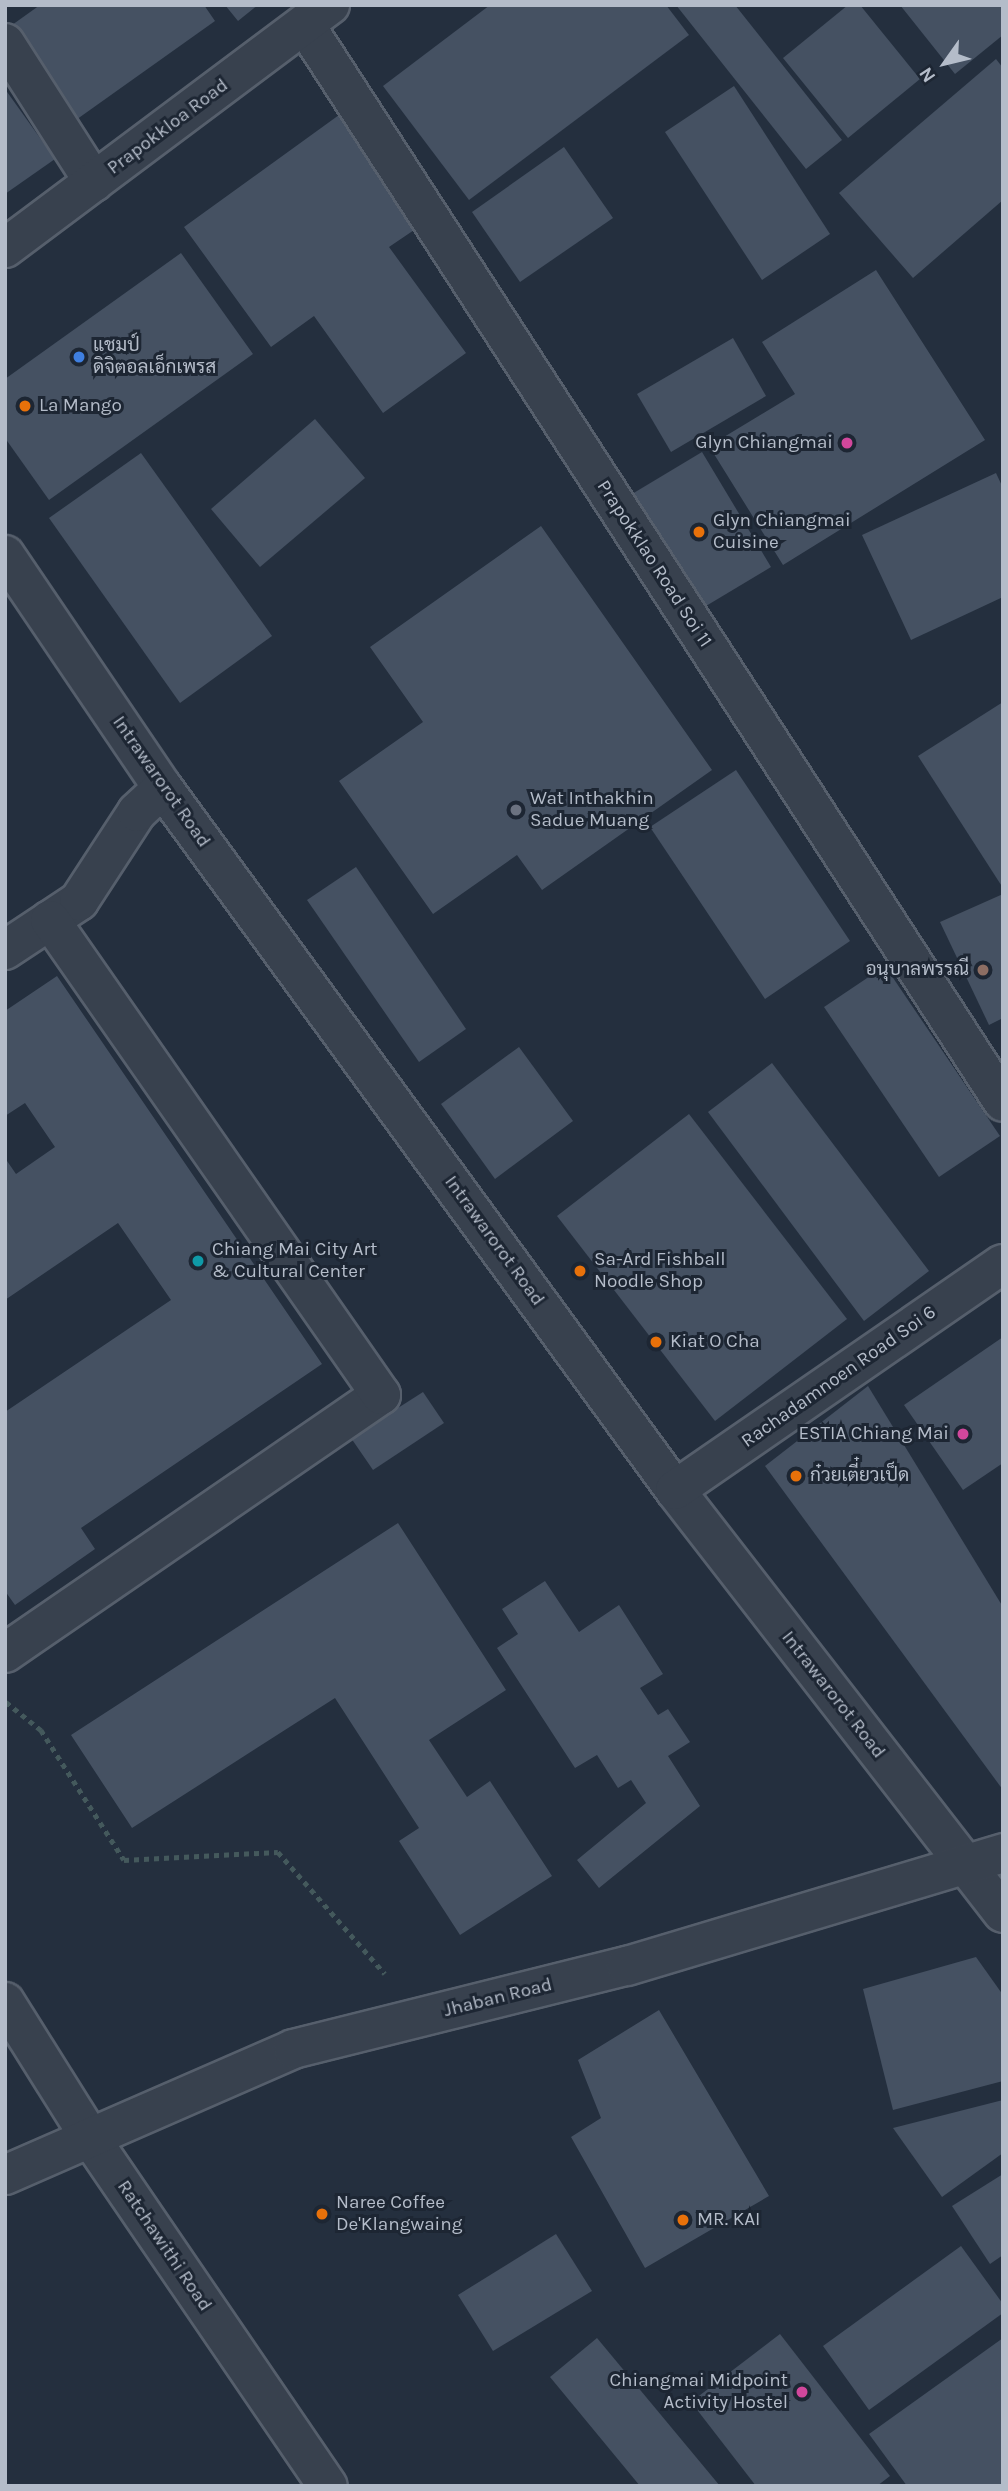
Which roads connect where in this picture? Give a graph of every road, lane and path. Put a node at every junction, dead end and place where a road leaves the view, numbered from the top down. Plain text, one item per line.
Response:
1 (318, 15) edge
2 (5, 43) edge
3 (94, 182) junction
4 (5, 248) edge
5 (5, 555) edge
6 (163, 788) junction
7 (50, 920) junction
8 (5, 950) edge
9 (1003, 1102) edge
10 (1003, 1264) edge
11 (675, 1490) junction
12 (5, 1653) edge
13 (5, 1702) edge
14 (1003, 1853) edge
15 (963, 1863) junction
16 (1003, 1913) edge
17 (5, 2002) edge
18 (416, 2018) junction
19 (90, 2139) junction
20 (5, 2175) edge
21 (328, 2486) edge

1 - 3 street, Prapokkloa Road
1 - 9 street, Prapokklao Road Soi 11
2 - 3 street
3 - 4 street, Prapokkloa Road
5 - 6 street, Intrawarorot Road
6 - 7 street
6 - 11 street, Intrawarorot Road
7 - 8 street
7 - 12 street
10 - 11 street, Rachadamnoen Road Soi 6
11 - 15 street, Intrawarorot Road
13 - 18 path
14 - 15 street, Jhaban Road
15 - 16 street, Intrawarorot Road
15 - 18 street, Jhaban Road
17 - 19 street, Ratchawithi Road
18 - 19 street, Jhaban Road
19 - 20 street, Jhaban Road
19 - 21 street, Ratchawithi Road

